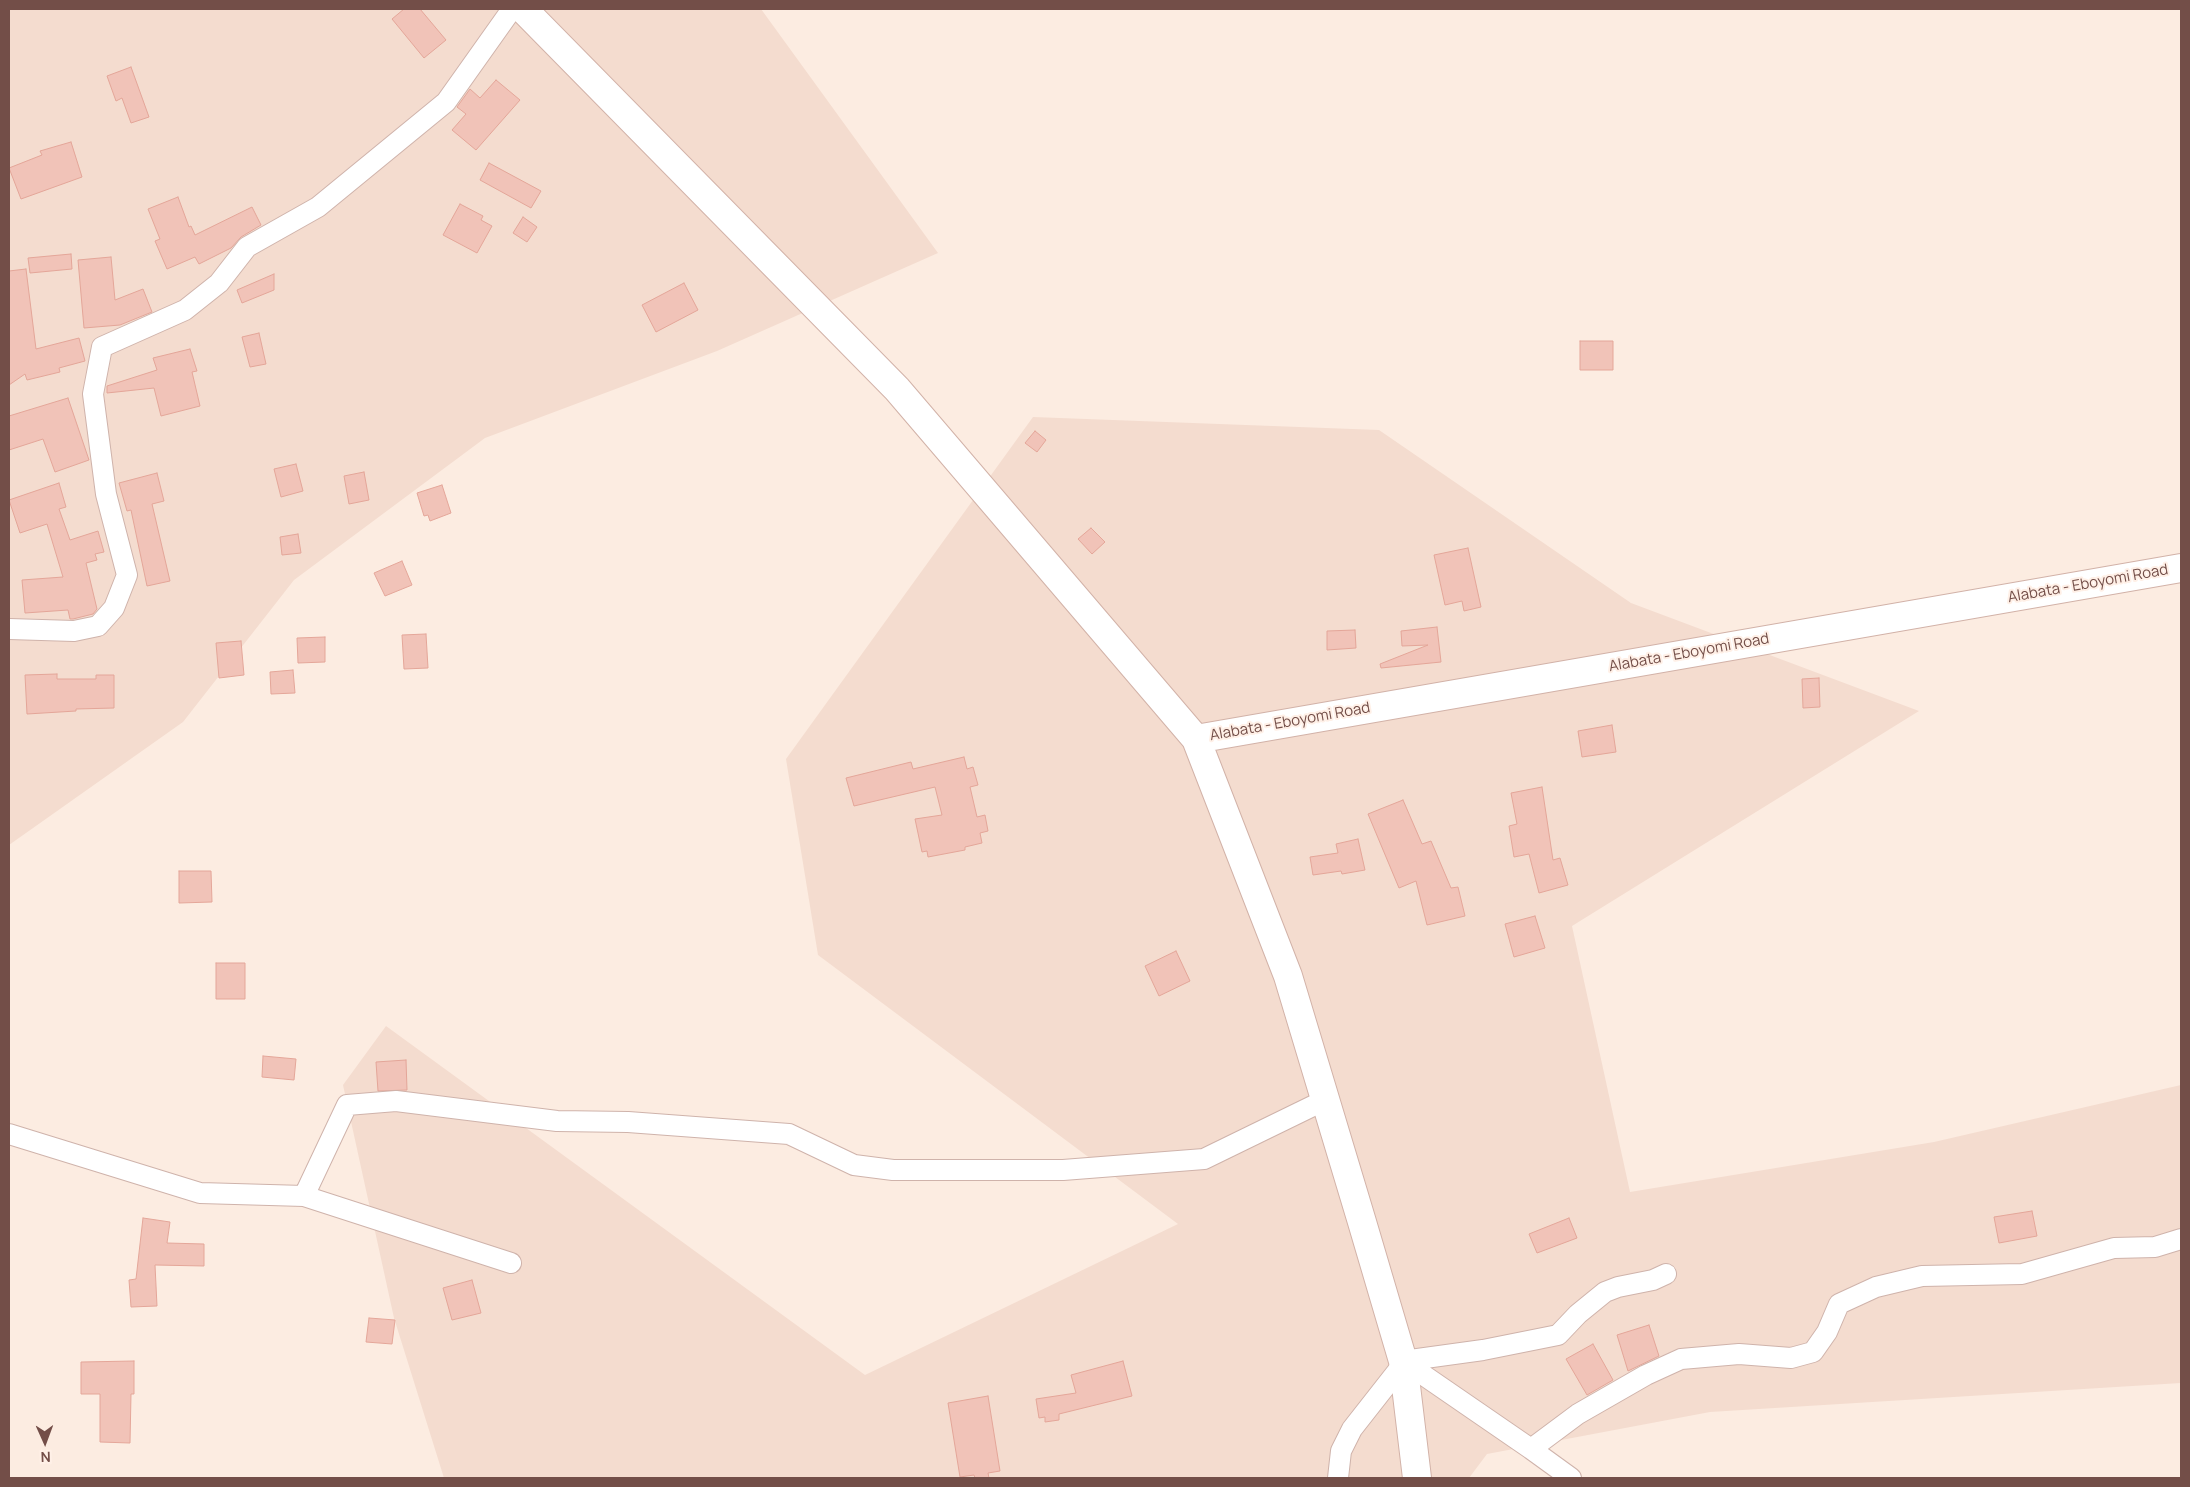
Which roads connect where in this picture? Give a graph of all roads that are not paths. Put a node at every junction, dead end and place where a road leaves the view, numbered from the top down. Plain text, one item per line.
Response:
1 (512, 9) edge
2 (522, 9) edge
3 (2181, 568) edge
4 (9, 630) edge
5 (1196, 739) junction
6 (1325, 1100) junction
7 (9, 1134) edge
8 (304, 1196) junction
9 (2181, 1239) edge
10 (511, 1263) dead end
11 (1666, 1274) dead end
12 (1403, 1363) junction
13 (1531, 1449) junction
14 (1338, 1478) edge
15 (1417, 1478) edge
16 (1571, 1478) edge

1 - 4 street
2 - 5 main road
3 - 5 main road, Alabata - Eboyomi Road
5 - 6 main road
6 - 8 street
6 - 12 main road
7 - 8 street
8 - 10 street
9 - 13 street
11 - 12 street
12 - 13 street
12 - 14 street
12 - 15 main road
13 - 16 street

